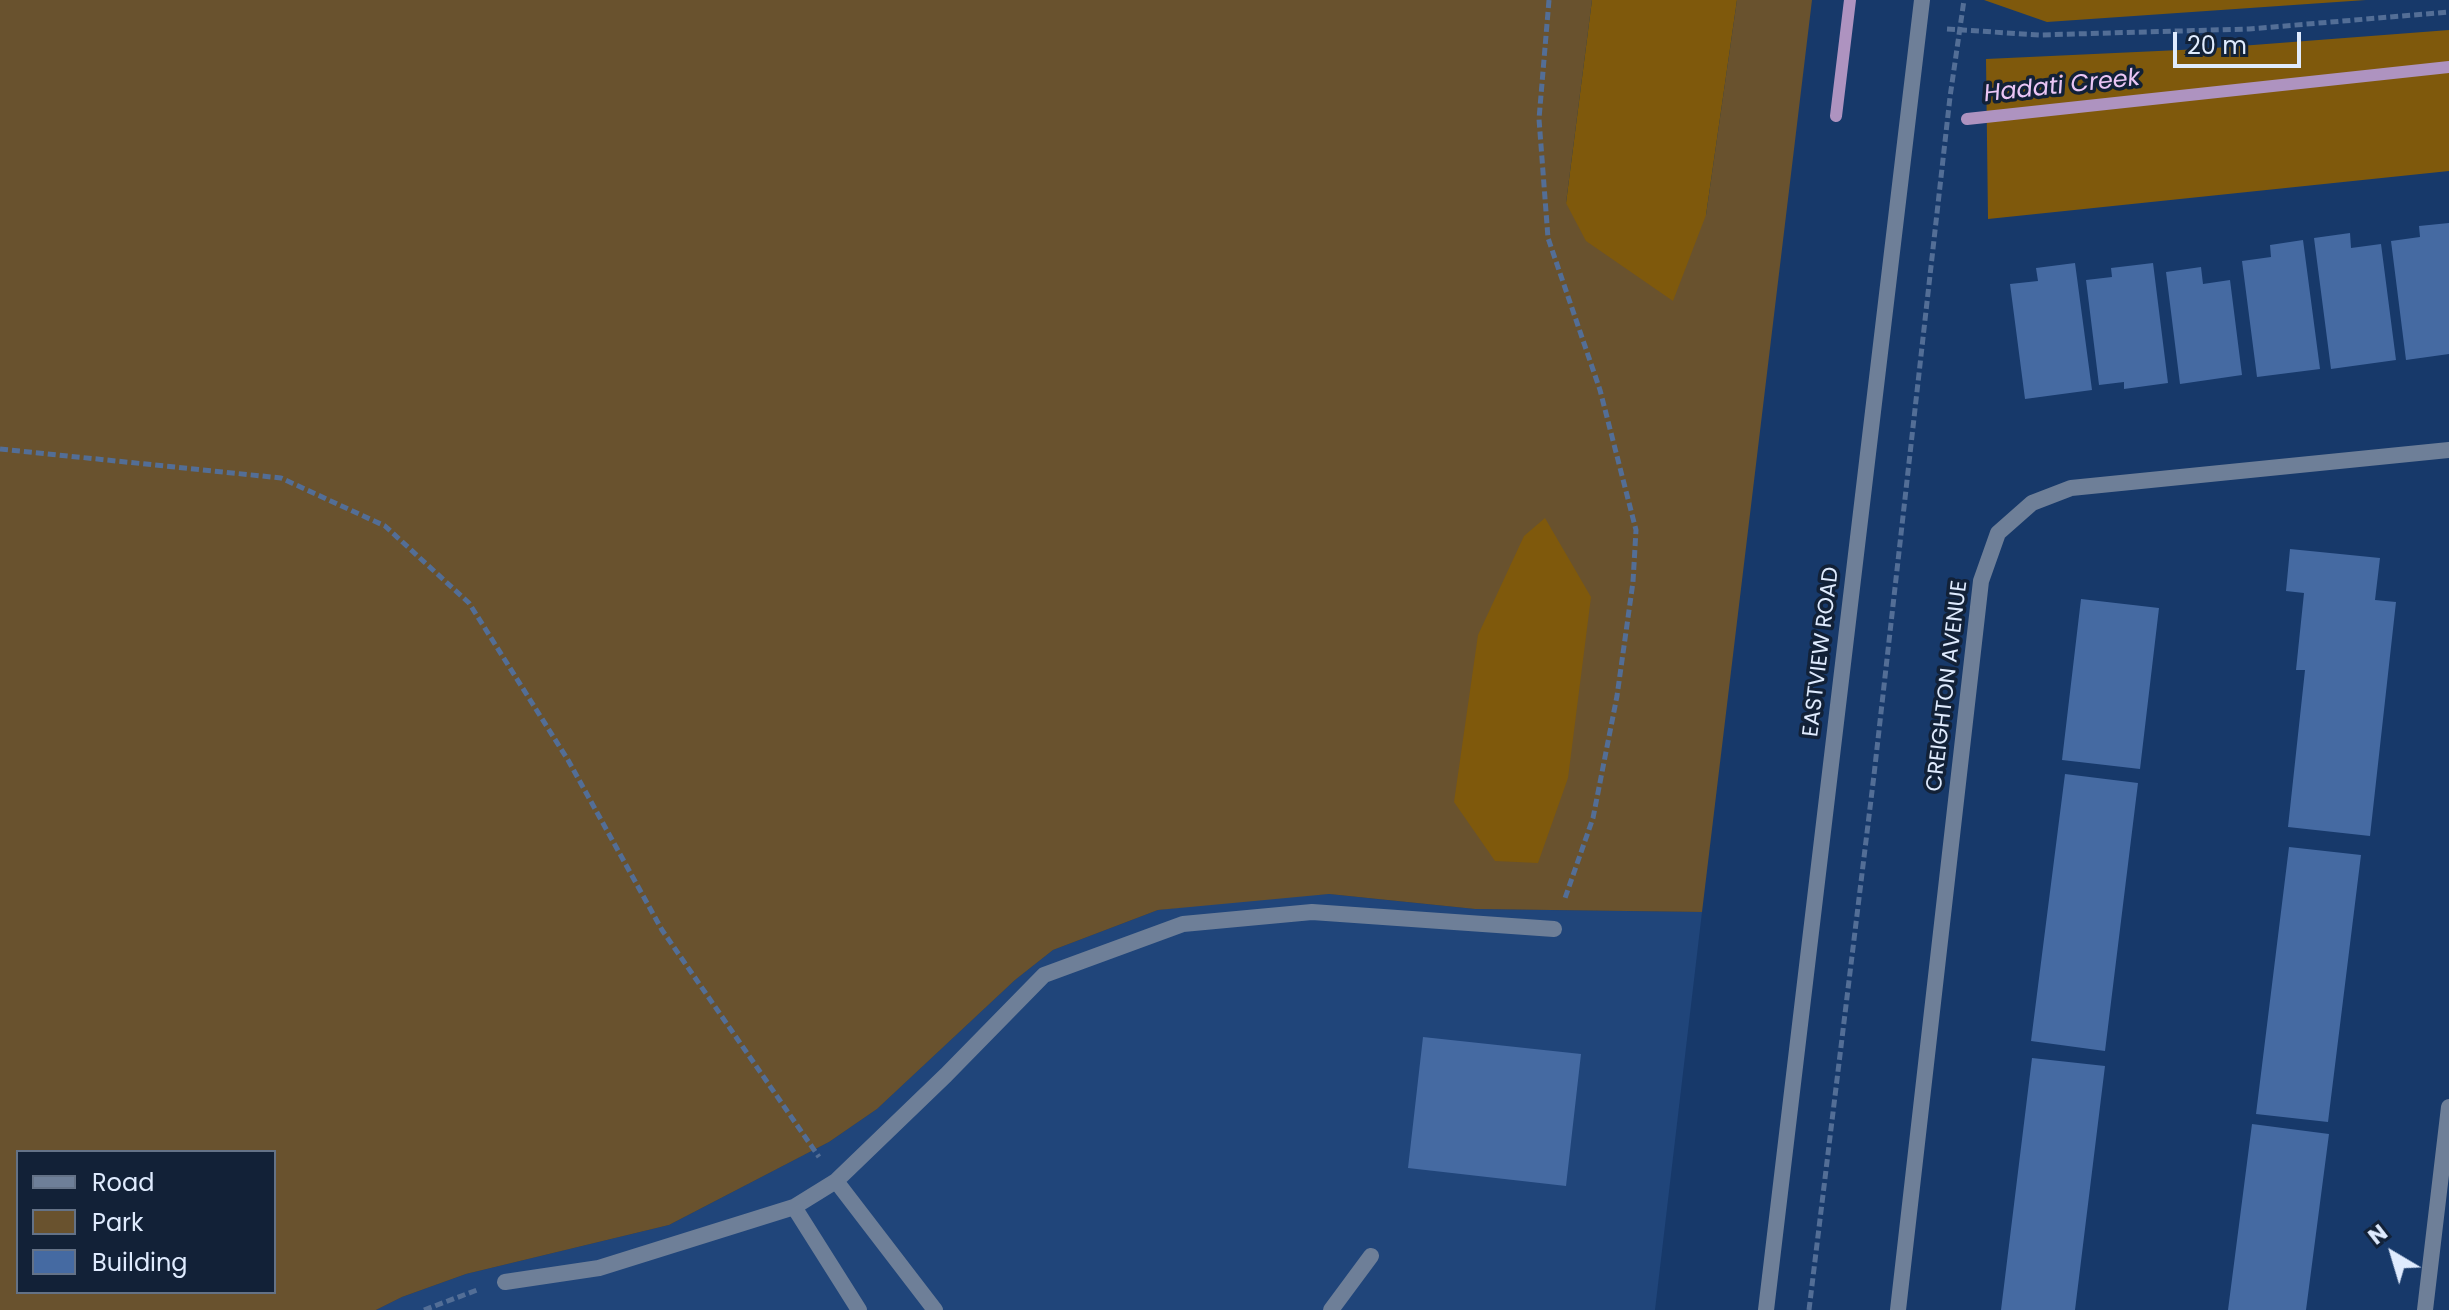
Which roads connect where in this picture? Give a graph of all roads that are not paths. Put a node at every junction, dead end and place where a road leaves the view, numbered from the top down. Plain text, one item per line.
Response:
1 (1922, 0) edge
2 (2449, 450) edge
3 (1554, 929) road end
4 (2449, 1107) edge
5 (836, 1181) junction
6 (794, 1207) junction
7 (1371, 1256) dead end
8 (505, 1282) road end
9 (859, 1310) edge
10 (935, 1310) edge
11 (1331, 1310) edge
12 (1766, 1310) edge
13 (1898, 1310) edge
14 (2425, 1310) edge

1 - 12 street, EASTVIEW ROAD
2 - 13 street, CREIGHTON AVENUE
3 - 5 street
4 - 14 street
5 - 6 street
5 - 10 street
6 - 8 street
6 - 9 street
7 - 11 street

